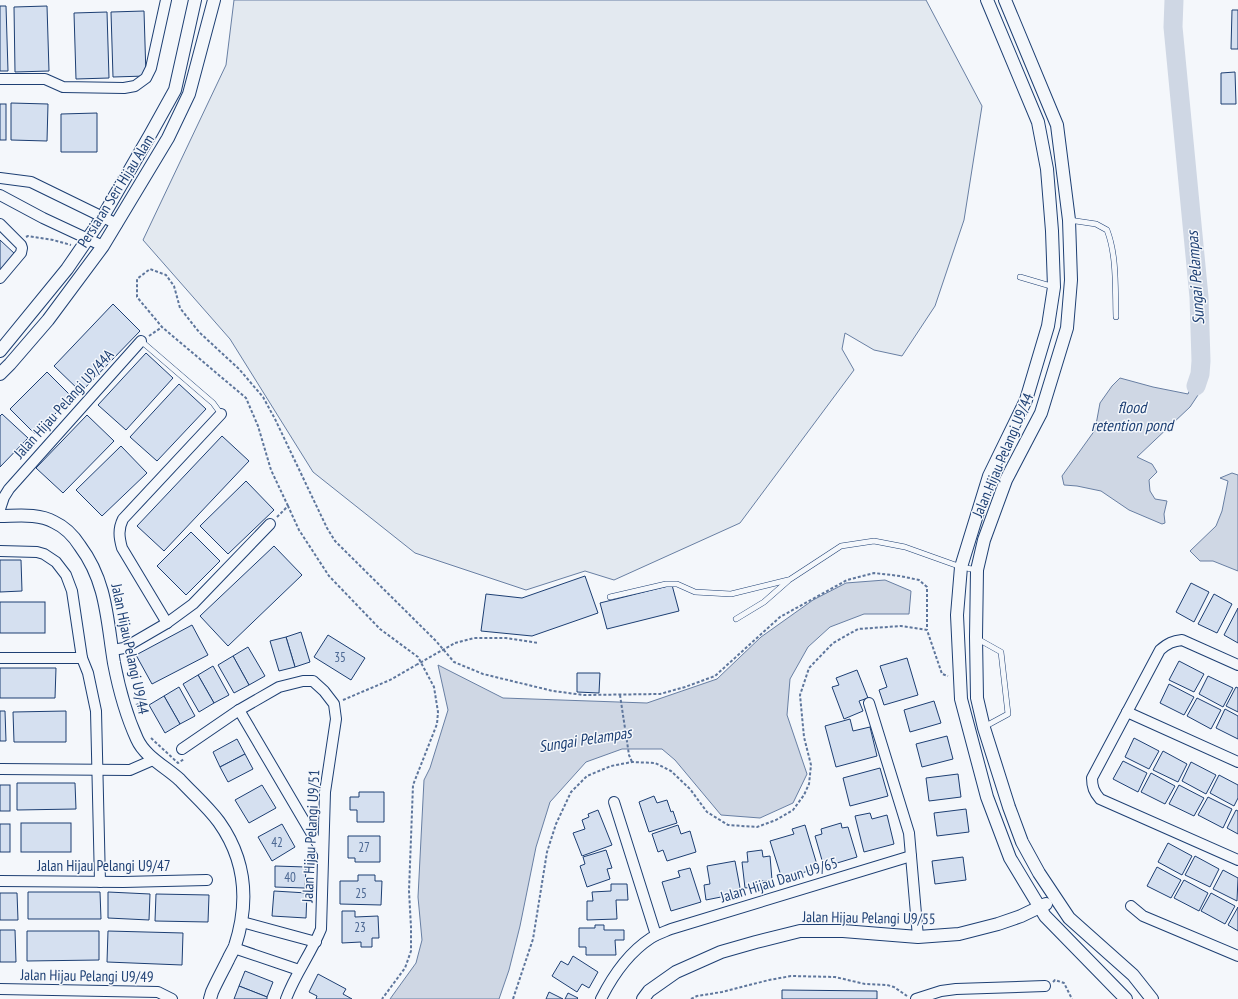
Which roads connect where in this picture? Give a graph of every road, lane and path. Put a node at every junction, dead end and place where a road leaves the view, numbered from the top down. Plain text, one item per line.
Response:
1 (166, 0) edge
2 (195, 0) edge
3 (214, 0) edge
4 (987, 0) edge
5 (1005, 0) edge
6 (0, 80) edge
7 (0, 178) edge
8 (0, 195) edge
9 (102, 218) junction
10 (1069, 220) junction
11 (0, 224) edge
12 (117, 224) junction
13 (17, 240) junction
14 (85, 243) junction
15 (102, 246) junction
16 (0, 278) edge
17 (1020, 278) dead end
18 (1054, 287) junction
19 (1116, 317) dead end
20 (162, 327) junction
21 (141, 341) junction
22 (0, 351) edge
23 (0, 374) edge
24 (221, 414) joint
25 (288, 506) junction
26 (0, 509) edge
27 (0, 516) edge
28 (270, 524) joint
29 (0, 551) edge
30 (961, 567) junction
31 (977, 570) junction
32 (789, 580) junction
33 (610, 597) dead end
34 (736, 619) dead end
35 (167, 623) junction
36 (927, 630) junction
37 (976, 637) junction
38 (538, 643) dead end
39 (113, 650) junction
40 (0, 658) edge
41 (82, 658) junction
42 (1238, 665) edge
43 (960, 677) junction
44 (620, 695) junction
45 (334, 704) junction
46 (869, 704) dead end
47 (126, 709) junction
48 (239, 710) junction
49 (1127, 712) junction
50 (140, 720) dead end
51 (984, 728) junction
52 (147, 735) dead end
53 (182, 749) joint
54 (154, 760) junction
55 (632, 762) junction
56 (1238, 762) edge
57 (0, 769) edge
58 (98, 770) junction
59 (614, 802) dead end
60 (323, 854) junction
61 (912, 856) junction
62 (1238, 860) edge
63 (208, 880) dead end
64 (0, 881) edge
65 (100, 882) junction
66 (1056, 899) junction
67 (1131, 906) dead end
68 (1040, 907) junction
69 (242, 922) junction
70 (656, 936) junction
71 (918, 937) junction
72 (316, 942) junction
73 (234, 948) junction
74 (1238, 956) edge
75 (299, 970) junction
76 (1045, 986) joint
77 (0, 989) edge
78 (172, 999) edge
79 (210, 999) edge
80 (286, 999) edge
81 (382, 999) edge
82 (513, 999) edge
83 (601, 999) edge
84 (643, 999) edge
85 (691, 999) edge
86 (910, 999) edge
87 (916, 999) edge
88 (1072, 999) edge
89 (1126, 999) edge
90 (1152, 999) edge

1 - 6 street
2 - 9 street, Persiaran Seri Hijau Alam
3 - 12 street, Persiaran Seri Hijau Alam
4 - 18 street, Jalan Hijau Pelangi U9/44
5 - 10 street, Jalan Hijau Pelangi U9/44
7 - 9 street
8 - 14 street
9 - 12 street
9 - 14 street, Persiaran Seri Hijau Alam
10 - 19 lane
10 - 31 street, Jalan Hijau Pelangi U9/44
11 - 13 street
12 - 15 street, Persiaran Seri Hijau Alam
13 - 14 path
13 - 16 street
14 - 15 street
14 - 22 street, Persiaran Seri Hijau Alam
15 - 23 street, Persiaran Seri Hijau Alam
17 - 18 lane
18 - 30 street, Jalan Hijau Pelangi U9/44
20 - 21 path
20 - 25 path
20 - 44 path
21 - 24 lane
21 - 26 street, Jalan Hijau Pelangi U9/44A
24 - 35 street
25 - 28 path
25 - 81 path
27 - 39 street, Jalan Hijau Pelangi U9/44
28 - 35 street
29 - 41 street
30 - 31 lane
30 - 32 lane
30 - 43 street, Jalan Hijau Pelangi U9/44
31 - 37 street, Jalan Hijau Pelangi U9/44
32 - 33 lane
32 - 34 lane
35 - 39 street
36 - 43 path
36 - 44 path
36 - 55 path
37 - 51 street, Jalan Hijau Pelangi U9/44
37 - 51 lane
38 - 45 path, bridge
39 - 47 street, Jalan Hijau Pelangi U9/44
40 - 41 street
41 - 58 street
42 - 49 street
43 - 68 street, Jalan Hijau Pelangi U9/44
44 - 55 path
45 - 48 street
45 - 60 street, Jalan Hijau Pelangi U9/51
46 - 61 street
47 - 50 path
47 - 54 street, Jalan Hijau Pelangi U9/44
48 - 53 street
48 - 60 street
49 - 56 street
49 - 62 street
51 - 66 street, Jalan Hijau Pelangi U9/44
52 - 53 path
54 - 58 street
54 - 69 street, Jalan Hijau Pelangi U9/44
55 - 82 path
57 - 58 street
58 - 65 street
59 - 70 street
60 - 72 street, Jalan Hijau Pelangi U9/51
61 - 70 street, Jalan Hijau Daun U9/65
61 - 71 street
63 - 65 street, Jalan Hijau Pelangi U9/47
64 - 65 street, Jalan Hijau Pelangi U9/47
66 - 68 street, Jalan Hijau Pelangi U9/55
66 - 90 street, Jalan Hijau Pelangi U9/44
67 - 74 street
68 - 71 street, Jalan Hijau Pelangi U9/55
68 - 89 street, Jalan Hijau Pelangi U9/44
69 - 72 street
69 - 73 street, Jalan Hijau Pelangi U9/44
70 - 83 street, Jalan Hijau Daun U9/65
71 - 84 street, Jalan Hijau Pelangi U9/55
72 - 75 street, Jalan Hijau Pelangi U9/51
73 - 75 street
73 - 79 street, Jalan Hijau Pelangi U9/44
75 - 80 street, Jalan Hijau Pelangi U9/51
76 - 87 street
76 - 88 path
77 - 78 street, Jalan Hijau Pelangi U9/49
85 - 86 path

